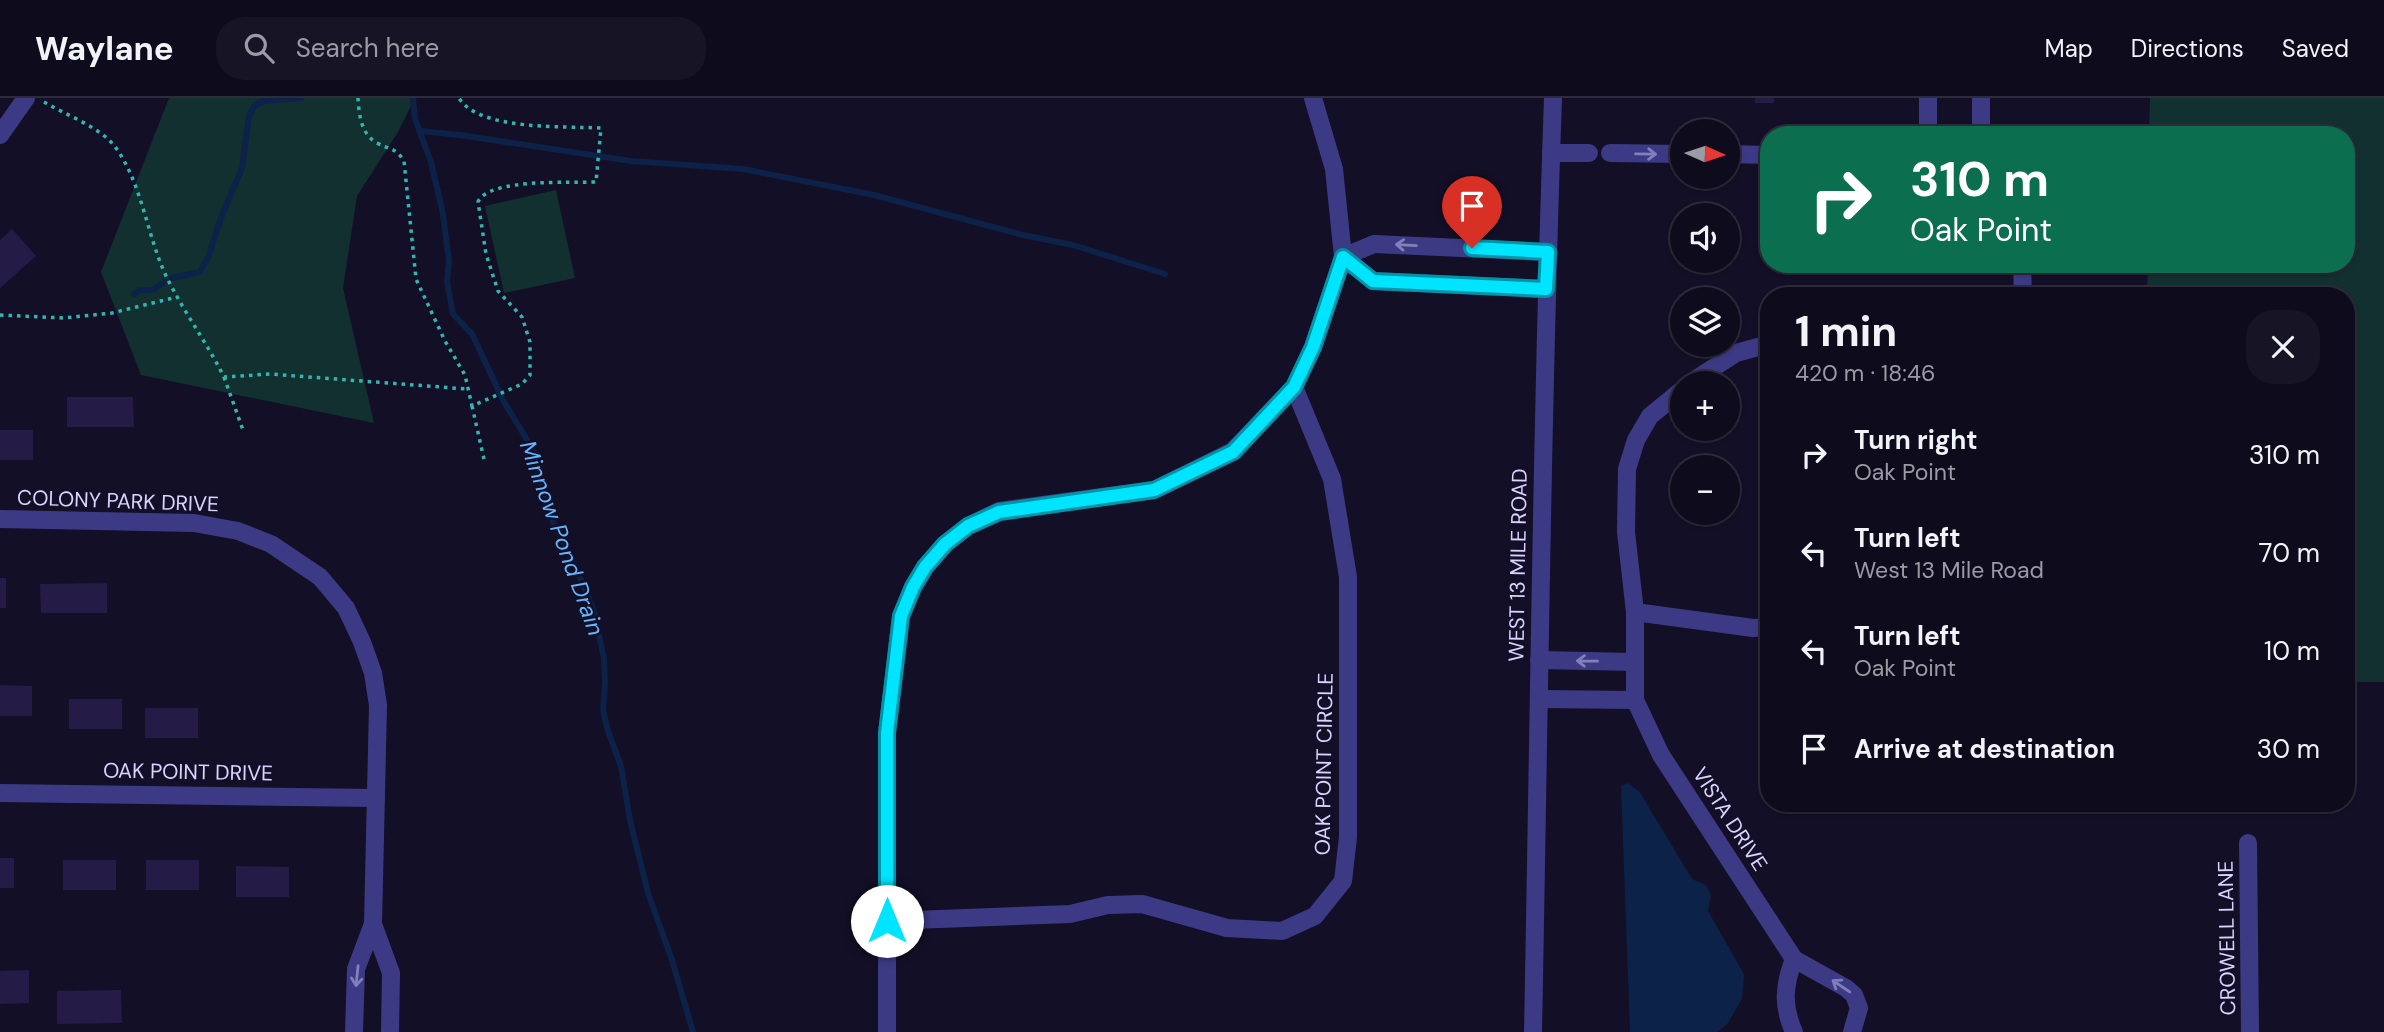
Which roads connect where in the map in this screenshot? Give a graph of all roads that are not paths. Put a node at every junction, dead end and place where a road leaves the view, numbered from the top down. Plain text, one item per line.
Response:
1 (26, 98) edge
2 (1313, 98) edge
3 (1553, 98) edge
4 (1928, 98) edge
5 (1982, 98) edge
6 (1928, 126) edge
7 (1981, 126) edge
8 (0, 135) edge
9 (1551, 153) junction
10 (1590, 153) dead end
11 (1611, 153) dead end
12 (1670, 154) edge
13 (1740, 154) edge
14 (1760, 155) edge
15 (1548, 252) junction
16 (1343, 257) junction
17 (1546, 289) junction
18 (1760, 346) edge
19 (1708, 371) edge
20 (1294, 387) junction
21 (1670, 400) edge
22 (0, 519) edge
23 (1635, 612) junction
24 (1760, 628) edge
25 (1539, 660) junction
26 (1635, 662) junction
27 (1539, 699) junction
28 (1635, 700) junction
29 (0, 793) edge
30 (376, 798) junction
31 (2248, 843) dead end
32 (887, 921) junction
33 (373, 924) junction
34 (1794, 959) junction
35 (354, 1032) edge
36 (390, 1032) edge
37 (887, 1032) edge
38 (1533, 1032) edge
39 (1794, 1032) edge
40 (1852, 1032) edge
41 (2250, 1032) edge

1 - 8 street
2 - 16 street
3 - 9 street, WEST 13 MILE ROAD
4 - 6 street
5 - 7 street
9 - 10 street
9 - 15 street, WEST 13 MILE ROAD
11 -> 12 street
13 - 14 street
15 -> 16 street
15 - 17 street, WEST 13 MILE ROAD
16 - 17 street
16 - 20 street
17 - 25 street, WEST 13 MILE ROAD
18 - 19 street
20 - 32 street
20 - 32 street, OAK POINT CIRCLE
21 - 23 street, VISTA DRIVE
22 - 30 street, COLONY PARK DRIVE
23 - 24 street
23 - 26 street, VISTA DRIVE
26 -> 25 street
25 - 27 street, WEST 13 MILE ROAD
26 - 28 street, VISTA DRIVE
27 - 28 street
27 - 38 street, WEST 13 MILE ROAD
28 - 34 street, VISTA DRIVE
29 - 30 street, OAK POINT DRIVE
30 - 33 street, COLONY PARK DRIVE
31 - 41 street, CROWELL LANE
32 - 37 street
33 -> 35 street, COLONY PARK DRIVE
33 - 36 street, COLONY PARK DRIVE
34 - 39 street
40 -> 34 street, VISTA DRIVE

